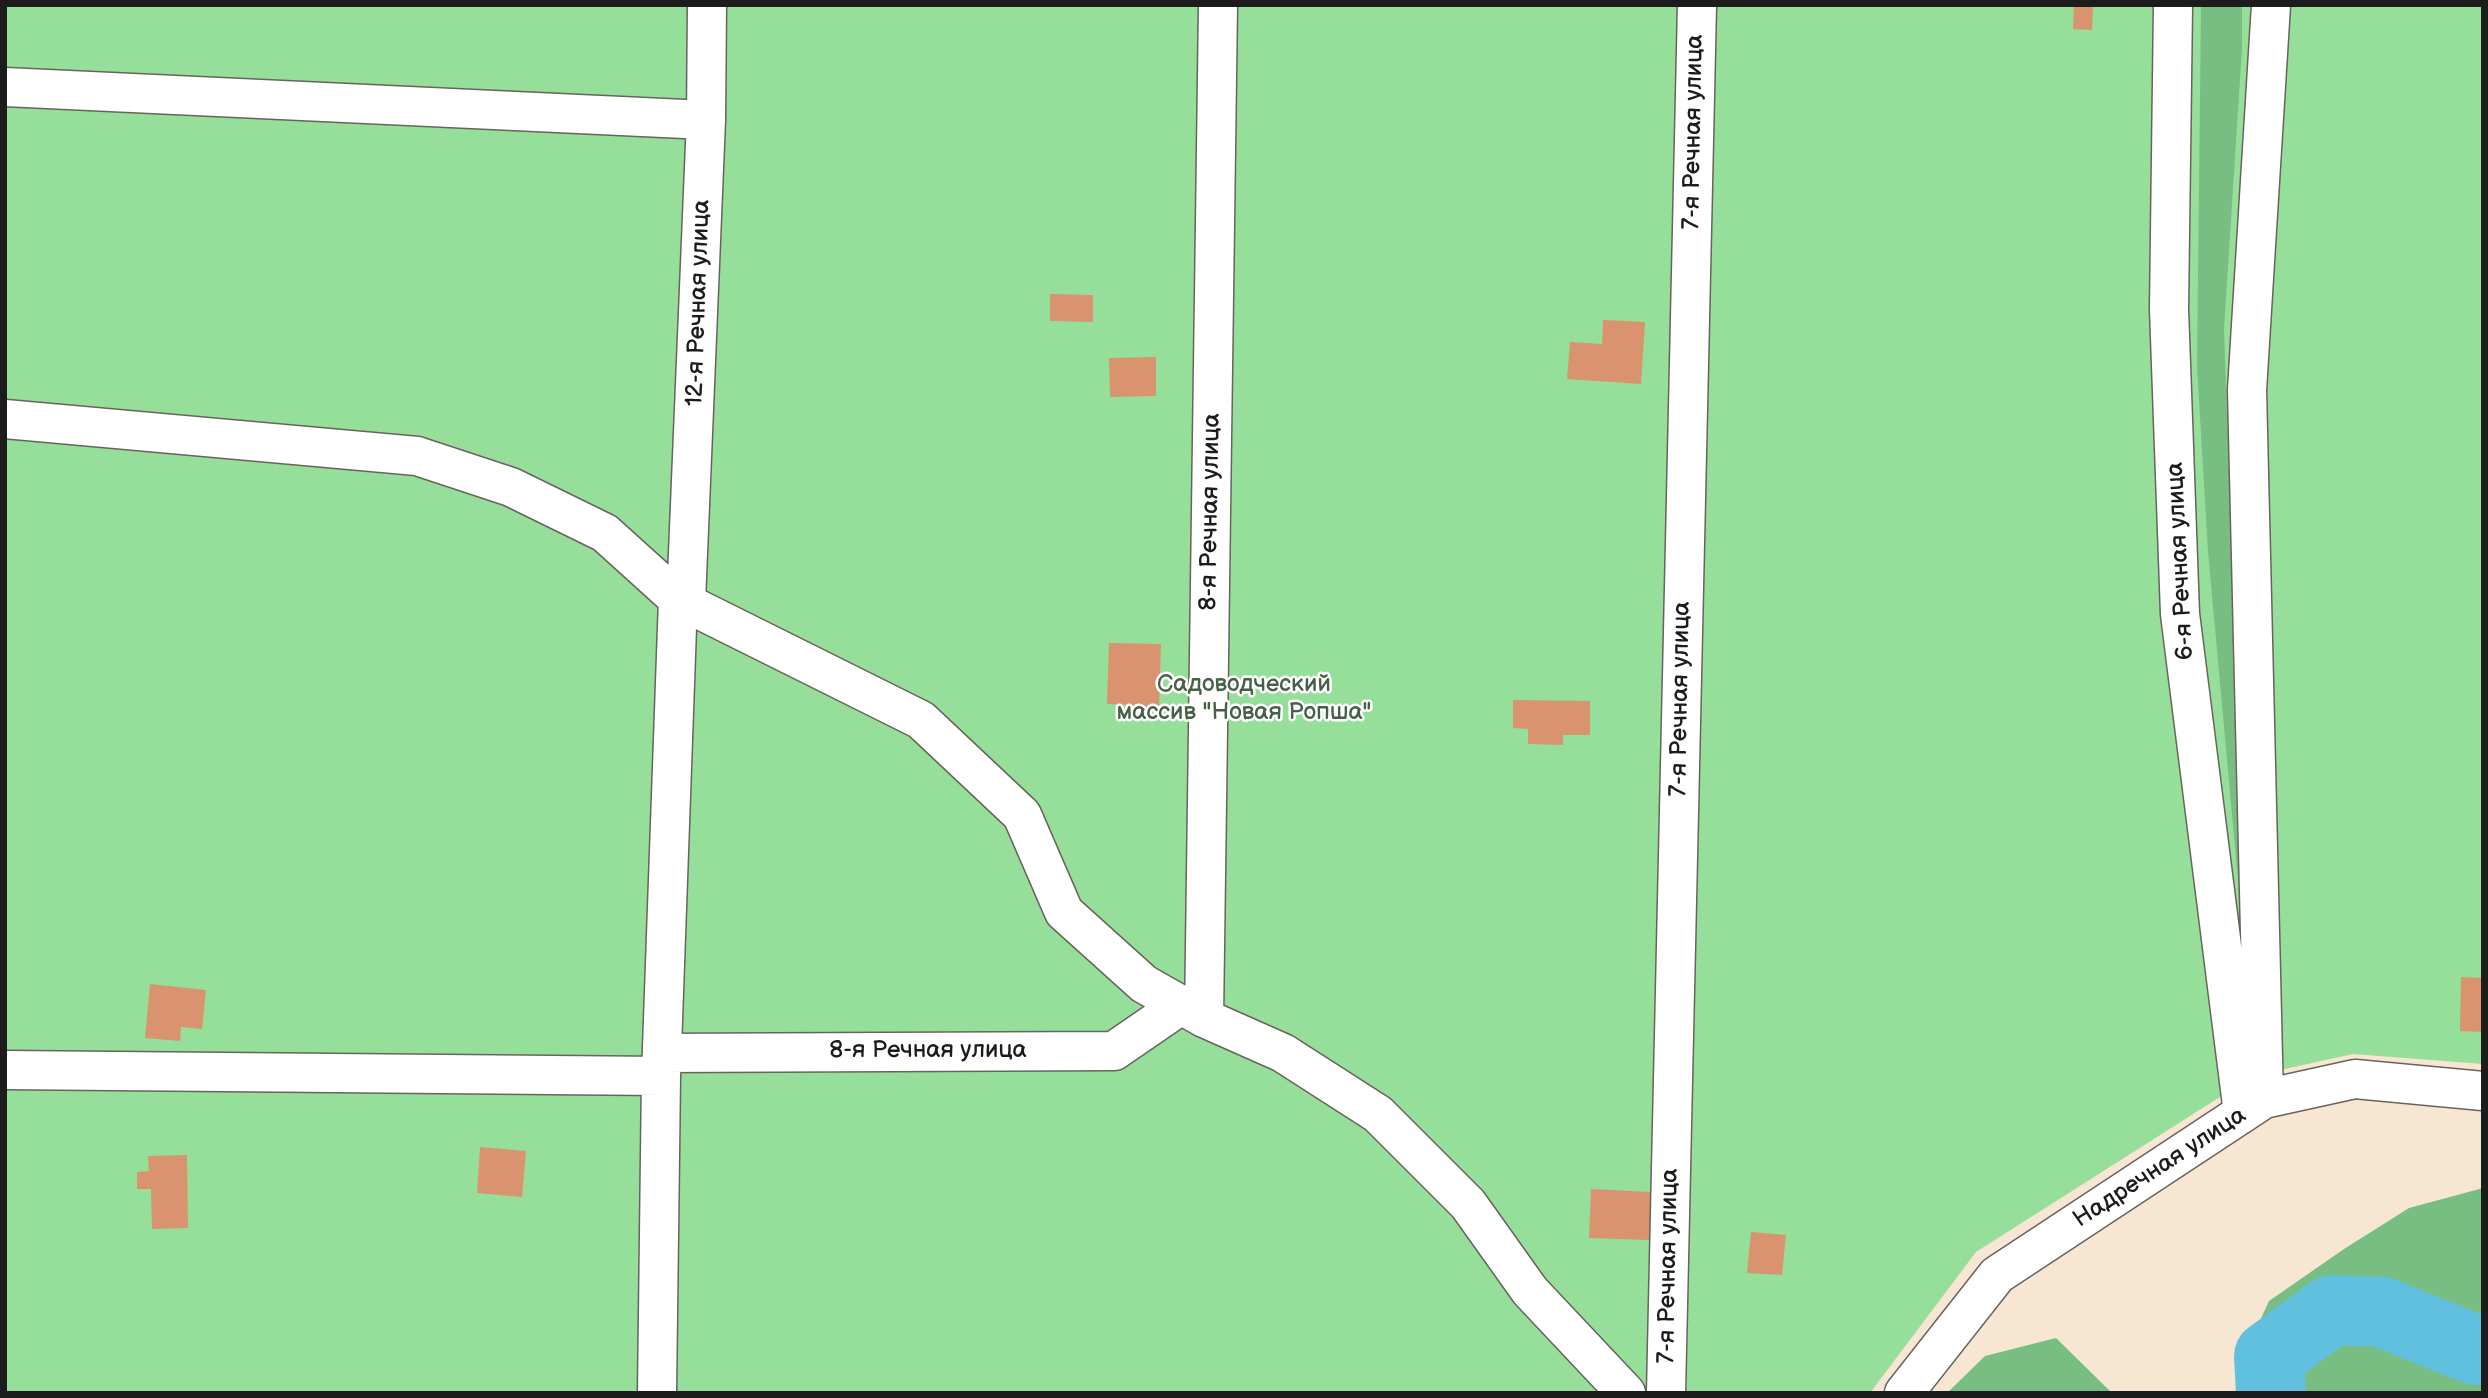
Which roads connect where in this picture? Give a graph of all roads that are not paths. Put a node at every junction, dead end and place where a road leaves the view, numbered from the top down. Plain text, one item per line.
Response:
1 (707, 5) edge
2 (1218, 5) edge
3 (1697, 5) edge
4 (2173, 5) edge
5 (2271, 5) edge
6 (5, 87) edge
7 (706, 120) junction
8 (5, 419) edge
9 (682, 600) junction
10 (1192, 1012) junction
11 (662, 1064) junction
12 (5, 1070) edge
13 (2483, 1091) edge
14 (2253, 1106) junction
15 (657, 1393) edge
16 (1626, 1393) edge
17 (1666, 1393) edge
18 (1904, 1393) edge

1 - 7 street, 12-я Речная улица
2 - 10 street, 8-я Речная улица
3 - 17 street, 7-я Речная улица
4 - 14 street, 6-я Речная улица
5 - 14 street
6 - 7 street
7 - 9 street, 12-я Речная улица
8 - 9 street
9 - 10 street
9 - 11 street, 12-я Речная улица
10 - 11 street, 8-я Речная улица
10 - 16 street
11 - 12 street, 8-я Речная улица
11 - 15 street, 12-я Речная улица
13 - 14 street, Надречная улица
14 - 18 street, Надречная улица

